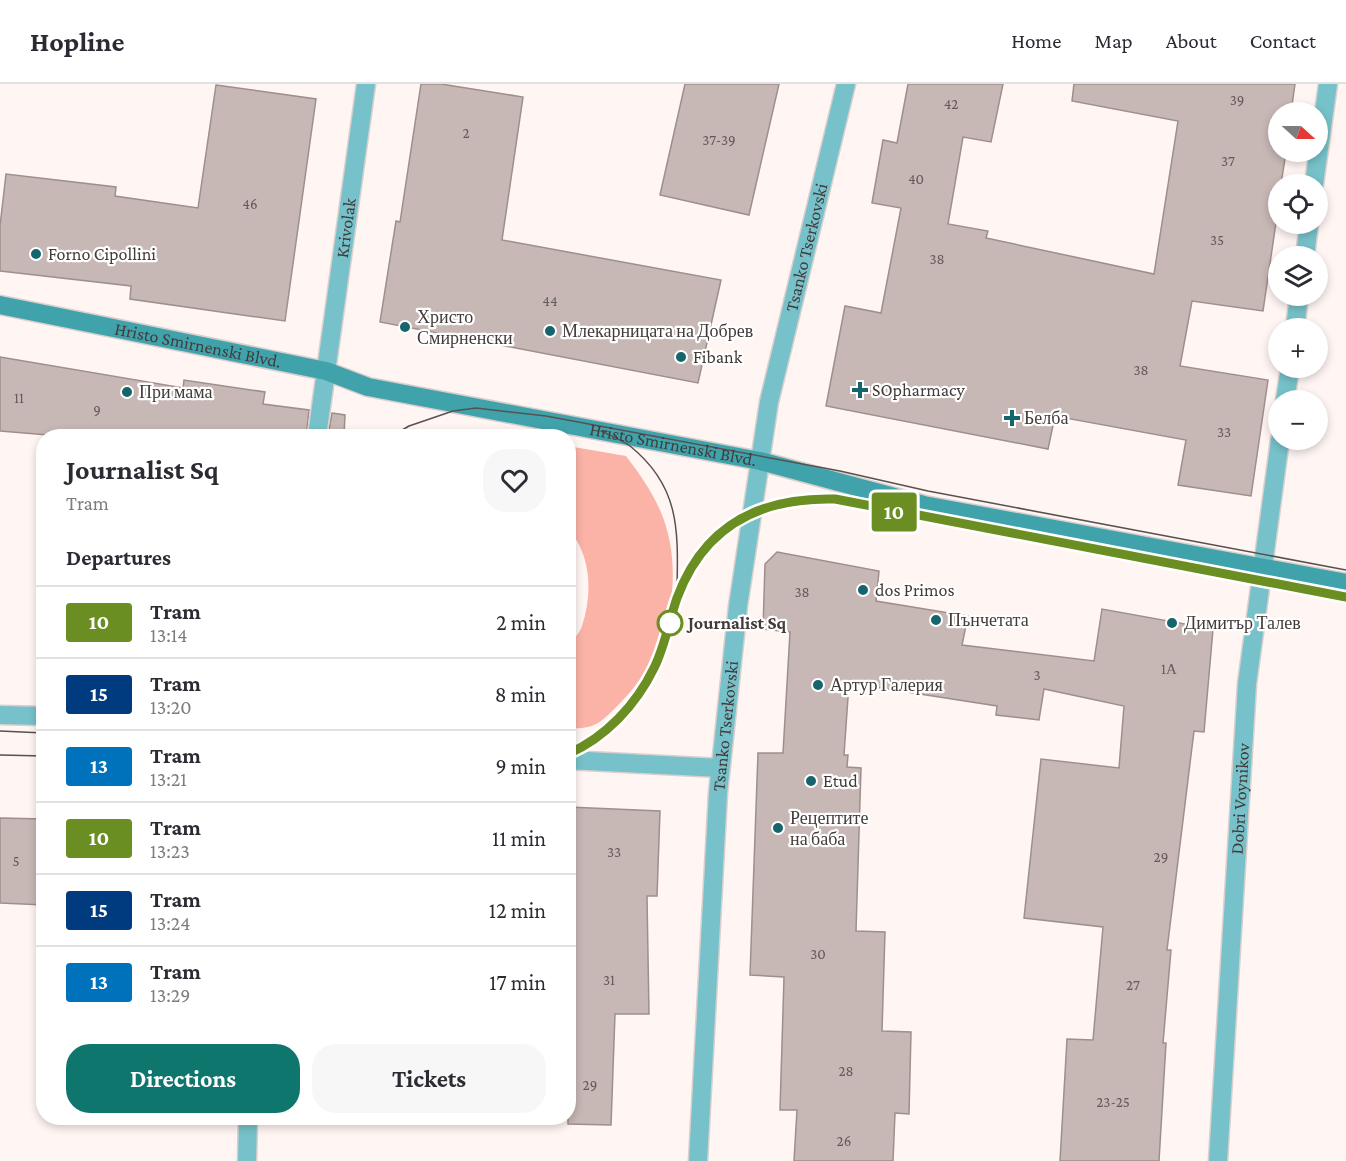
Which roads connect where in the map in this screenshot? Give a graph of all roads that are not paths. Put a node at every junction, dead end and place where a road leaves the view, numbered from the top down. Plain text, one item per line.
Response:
1 (366, 84) edge
2 (846, 84) edge
3 (1328, 84) edge
4 (1315, 174) edge
5 (0, 305) edge
6 (326, 371) junction
7 (318, 429) edge
8 (1279, 450) edge
9 (760, 461) junction
10 (1263, 568) junction
11 (1346, 584) edge
12 (0, 715) edge
13 (36, 716) edge
14 (576, 760) edge
15 (720, 768) junction
16 (248, 1125) edge
17 (247, 1161) edge
18 (698, 1161) edge
19 (1218, 1161) edge

1 - 6 street, Krivolak
2 - 9 street, Tsanko Tserkovski
3 - 4 street
5 - 6 street, Hristo Smirnenski Blvd.
6 - 7 street, Krivolak
6 - 9 street, Hristo Smirnenski Blvd.
8 - 10 street, Dobri Voynikov
9 - 10 street, Hristo Smirnenski Blvd.
9 - 15 street, Tsanko Tserkovski
10 - 11 street, Hristo Smirnenski Blvd.
10 - 19 street, Dobri Voynikov
12 - 13 street
14 - 15 street
15 - 18 street, Tsanko Tserkovski
16 - 17 street

